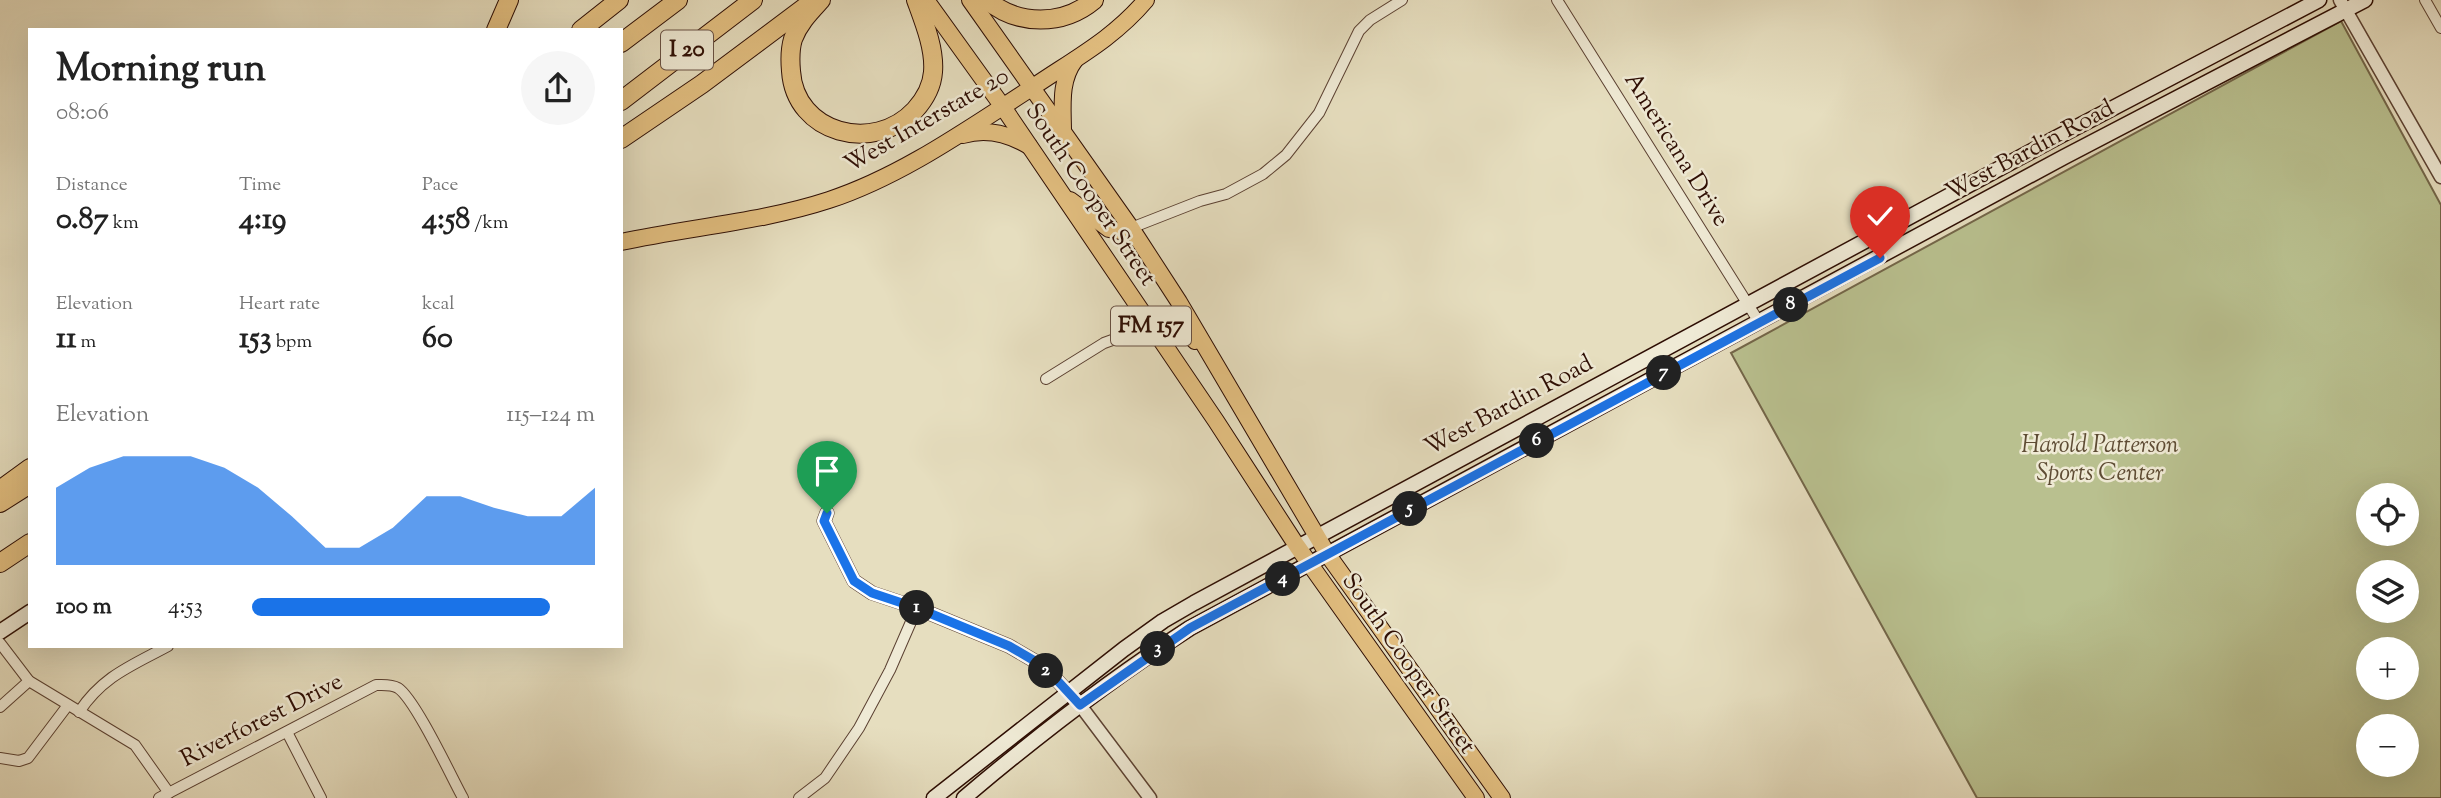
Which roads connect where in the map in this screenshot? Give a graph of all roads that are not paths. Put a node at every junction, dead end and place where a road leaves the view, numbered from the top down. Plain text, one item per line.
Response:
1 (509, 0) edge
2 (619, 0) edge
3 (678, 0) edge
4 (753, 0) edge
5 (814, 0) edge
6 (821, 0) edge
7 (916, 0) edge
8 (926, 0) edge
9 (970, 0) edge
10 (987, 0) edge
11 (1094, 0) edge
12 (1146, 0) edge
13 (1402, 0) edge
14 (1557, 0) edge
15 (2319, 0) edge
16 (2365, 0) edge
17 (2425, 0) edge
18 (2343, 5) edge
19 (497, 28) edge
20 (583, 28) edge
21 (2441, 28) edge
22 (623, 41) edge
23 (1076, 59) junction
24 (1032, 87) junction
25 (623, 99) edge
26 (1003, 107) junction
27 (1063, 132) junction
28 (623, 138) edge
29 (951, 138) junction
30 (2054, 139) junction
31 (1030, 147) junction
32 (2064, 157) junction
33 (2441, 177) edge
34 (1062, 194) junction
35 (1131, 228) junction
36 (623, 242) edge
37 (1748, 305) junction
38 (1759, 323) junction
39 (1151, 326) junction
40 (1046, 379) dead end
41 (1224, 379) junction
42 (1539, 416) junction
43 (1549, 434) junction
44 (28, 469) edge
45 (28, 485) edge
46 (0, 490) edge
47 (0, 503) edge
48 (827, 513) dead end
49 (1316, 536) junction
50 (28, 544) edge
51 (1297, 546) junction
52 (1328, 555) junction
53 (0, 563) edge
54 (1310, 565) junction
55 (917, 608) junction
56 (28, 613) edge
57 (0, 632) edge
58 (0, 643) edge
59 (164, 648) edge
60 (29, 681) junction
61 (1068, 692) junction
62 (68, 705) junction
63 (1080, 705) junction
64 (0, 707) edge
65 (79, 712) junction
66 (287, 732) junction
67 (0, 758) edge
68 (164, 795) edge
69 (970, 796) edge
70 (321, 798) edge
71 (463, 798) edge
72 (799, 798) edge
73 (934, 798) edge
74 (1150, 798) edge
75 (1476, 798) edge
76 (1502, 798) edge

1 - 19 highway
2 - 20 highway
3 - 22 highway, I 20
4 - 25 highway, I 20
5 - 28 highway
6 - 7 highway
8 - 26 main road, South Cooper Street / FM 157
9 - 24 main road, South Cooper Street / FM 157
10 - 11 highway
12 - 23 main road, West Interstate 20
13 - 35 street
14 - 37 street, Americana Drive
15 - 30 main road, West Bardin Road
16 - 18 main road, West Bardin Road
17 - 21 street
18 - 32 main road, West Bardin Road
18 - 33 street
23 - 24 main road, West Interstate 20
23 - 27 main road
24 - 26 main road, West Interstate 20
24 - 27 main road, South Cooper Street / FM 157
26 - 29 main road, West Interstate 20
26 - 31 main road, South Cooper Street / FM 157
27 - 35 main road, South Cooper Street / FM 157
29 - 31 main road
29 - 36 main road, West Interstate 20
30 - 32 main road
30 - 37 main road, West Bardin Road
31 - 34 main road, South Cooper Street / FM 157
32 - 38 main road, West Bardin Road
34 - 35 main road
34 - 39 main road, South Cooper Street / FM 157
35 - 41 main road, South Cooper Street / FM 157
37 - 38 street, Americana Drive
37 - 42 main road, West Bardin Road
38 - 43 main road, West Bardin Road
39 - 40 street
39 - 41 main road
39 - 51 main road, South Cooper Street / FM 157
41 - 49 main road, South Cooper Street / FM 157
42 - 43 main road
42 - 49 main road, West Bardin Road
43 - 52 main road, West Bardin Road
44 - 46 highway
45 - 47 highway
48 - 55 street
49 - 51 main road, West Bardin Road
49 - 52 main road, South Cooper Street / FM 157
50 - 53 highway
51 - 54 main road, South Cooper Street / FM 157
51 - 61 main road, West Bardin Road
52 - 54 main road, West Bardin Road
52 - 76 main road, South Cooper Street / FM 157
54 - 63 main road, West Bardin Road
54 - 75 main road, South Cooper Street / FM 157
55 - 61 street
55 - 72 street
56 - 57 main road
58 - 60 street
59 - 65 street
60 - 62 street
60 - 64 street
61 - 63 street
61 - 73 main road, West Bardin Road
62 - 65 street
62 - 67 street
63 - 69 main road, West Bardin Road
63 - 74 street
65 - 68 street
66 - 68 street, Riverforest Drive
66 - 70 street
66 - 71 street, Riverforest Drive

